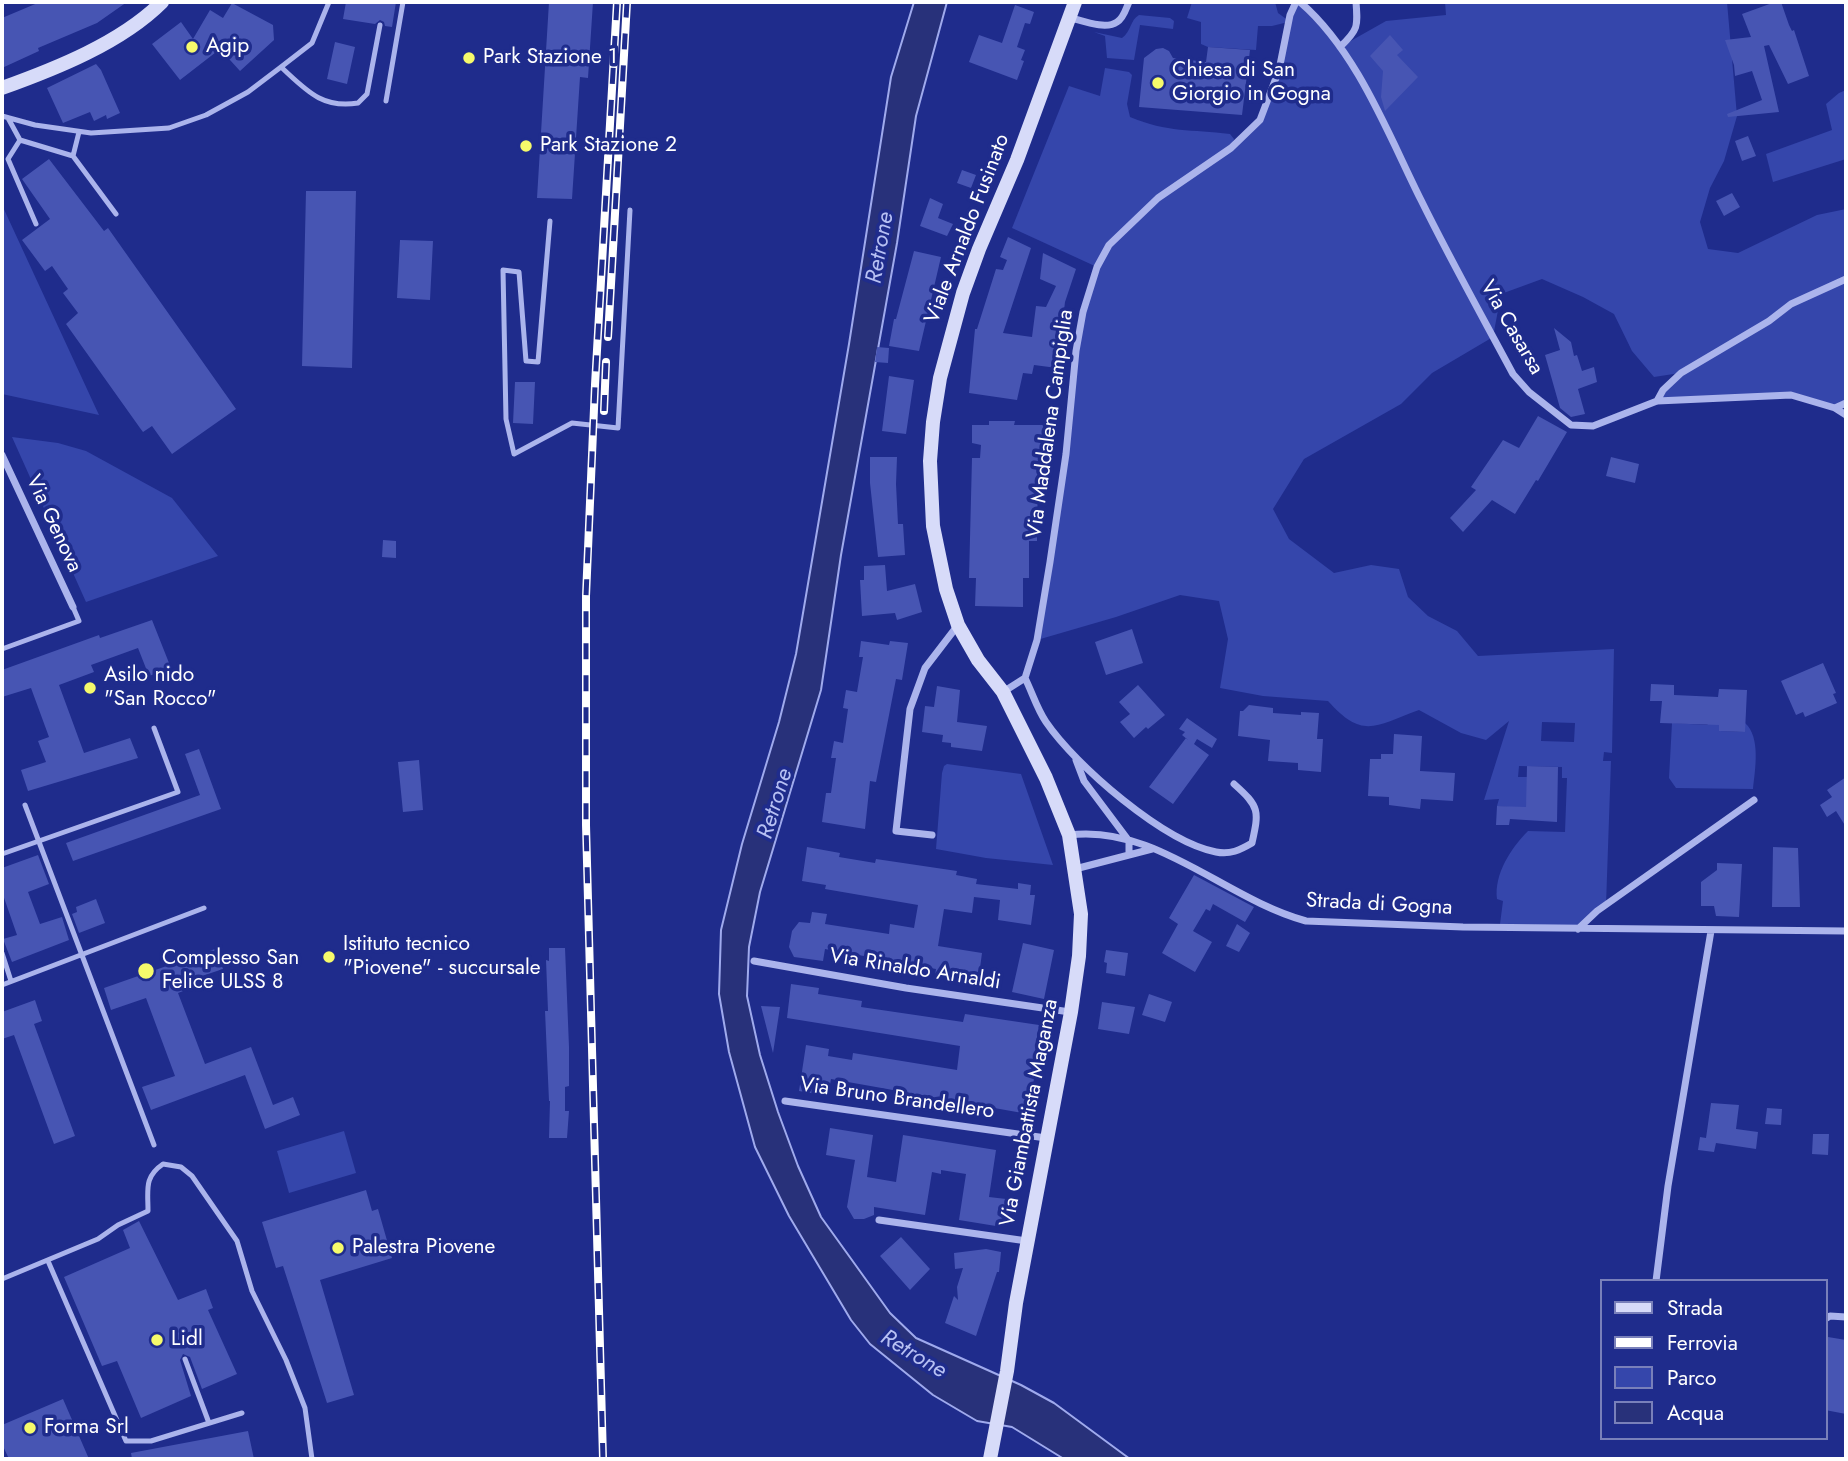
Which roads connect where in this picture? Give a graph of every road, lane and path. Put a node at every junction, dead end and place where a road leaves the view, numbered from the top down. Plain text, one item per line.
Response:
1 (162, 2) edge
2 (329, 2) edge
3 (403, 2) edge
4 (1075, 2) edge
5 (1129, 2) edge
6 (1298, 2) edge
7 (1356, 2) edge
8 (1070, 18) junction
9 (380, 25) dead end
10 (1340, 47) junction
11 (281, 67) junction
12 (2, 88) edge
13 (386, 102) dead end
14 (5, 117) edge
15 (79, 132) junction
16 (20, 140) junction
17 (73, 156) junction
18 (630, 210) dead end
19 (116, 214) dead end
20 (550, 221) dead end
21 (36, 223) dead end
22 (1846, 279) edge
23 (1657, 401) junction
24 (1846, 403) edge
25 (1835, 408) junction
26 (1846, 415) edge
27 (2, 455) edge
28 (73, 607) joint
29 (958, 625) junction
30 (2, 649) edge
31 (1025, 678) junction
32 (1003, 692) junction
33 (155, 729) dead end
34 (1075, 756) junction
35 (1046, 778) joint
36 (1234, 785) dead end
37 (1754, 800) dead end
38 (25, 806) dead end
39 (932, 835) dead end
40 (1069, 835) junction
41 (38, 841) junction
42 (1129, 841) junction
43 (1152, 848) junction
44 (2, 854) edge
45 (1129, 855) junction
46 (1074, 869) junction
47 (204, 908) dead end
48 (1578, 929) junction
49 (1711, 931) junction
50 (1846, 931) edge
51 (2, 953) edge
52 (81, 954) junction
53 (754, 961) dead end
54 (11, 981) junction
55 (2, 985) edge
56 (1071, 1012) junction
57 (785, 1101) dead end
58 (1046, 1138) junction
59 (154, 1145) dead end
60 (879, 1220) dead end
61 (1027, 1241) junction
62 (48, 1261) junction
63 (2, 1279) edge
64 (1656, 1279) edge
65 (1846, 1317) edge
66 (1827, 1318) edge
67 (185, 1359) dead end
68 (242, 1413) dead end
69 (209, 1423) junction
70 (990, 1458) edge
71 (312, 1459) edge

1 - 12 street
2 - 11 lane
3 - 13 lane
4 - 8 street, Viale Arnaldo Fusinato
5 - 8 street
6 - 10 street, Via Casarsa
6 - 31 street, Via Maddalena Campiglia
7 - 10 street
8 - 29 street, Viale Arnaldo Fusinato
9 - 11 lane
10 - 23 street, Via Casarsa
11 - 15 lane
14 - 15 lane
14 - 16 lane
15 - 17 lane
16 - 17 lane
16 - 21 lane
17 - 19 lane
18 - 20 lane
22 - 23 street
23 - 25 street, Via Casarsa
24 - 25 street
25 - 26 street, Via Casarsa
27 - 28 street, Via Genova
28 - 30 lane
29 - 32 street, Viale Arnaldo Fusinato
29 - 39 street
31 - 32 street
31 - 34 street
32 - 35 street, Viale Arnaldo Fusinato
33 - 41 lane
34 - 36 street
34 - 42 street
35 - 40 street, Via Giambattista Maganza
37 - 48 street
38 - 41 lane
40 - 42 street, Strada di Gogna
40 - 46 street, Via Giambattista Maganza
41 - 44 lane
41 - 52 lane
42 - 43 street, Strada di Gogna
42 - 45 street
43 - 45 street
43 - 48 street, Strada di Gogna
45 - 46 street
46 - 56 street, Via Giambattista Maganza
47 - 52 lane
48 - 49 street, Strada di Gogna
49 - 50 street, Strada di Gogna
49 - 64 street
51 - 54 lane
52 - 54 lane
52 - 59 lane
53 - 56 street, Via Rinaldo Arnaldi
54 - 55 lane
56 - 58 street, Via Giambattista Maganza
57 - 58 street, Via Bruno Brandellero
58 - 61 street, Via Giambattista Maganza
60 - 61 street
61 - 70 street, Via Giambattista Maganza
62 - 63 lane
62 - 69 lane
62 - 71 lane
65 - 66 street
67 - 69 lane
68 - 69 lane

